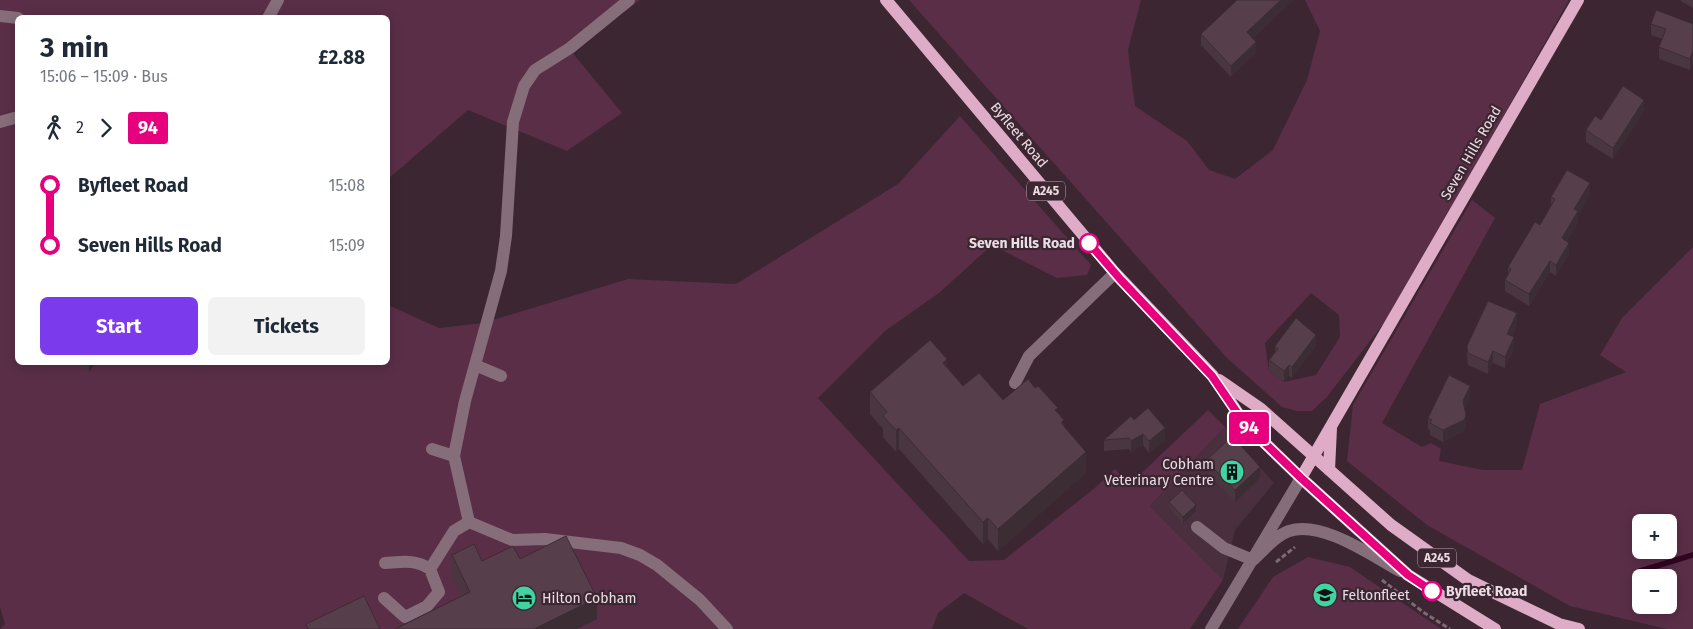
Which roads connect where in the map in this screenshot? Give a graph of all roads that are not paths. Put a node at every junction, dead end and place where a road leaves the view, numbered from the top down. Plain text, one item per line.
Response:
1 (278, 0) edge
2 (630, 0) edge
3 (886, 0) edge
4 (1578, 0) edge
5 (270, 15) edge
6 (0, 16) edge
7 (15, 18) edge
8 (15, 118) edge
9 (0, 122) edge
10 (1115, 273) junction
11 (475, 365) junction
12 (501, 376) dead end
13 (1212, 376) junction
14 (1015, 383) dead end
15 (1331, 425) junction
16 (432, 449) dead end
17 (454, 456) junction
18 (1313, 456) junction
19 (1329, 470) junction
20 (1301, 478) junction
21 (469, 522) junction
22 (1197, 527) dead end
23 (1253, 560) junction
24 (385, 564) dead end
25 (430, 569) junction
26 (1408, 575) junction
27 (384, 598) dead end
28 (727, 629) edge
29 (1210, 629) edge
30 (1495, 629) edge
31 (1579, 629) edge

1 - 5 lane
2 - 11 lane
3 - 10 main road, Byfleet Road / A245
4 - 15 main road, Seven Hills Road
6 - 7 lane
8 - 9 lane
10 - 13 main road, Byfleet Road / A245
10 - 14 lane
11 - 12 lane
11 - 17 lane
13 - 18 main road, Byfleet Road / A245
13 - 20 main road, Byfleet Road / A245
15 - 18 main road, Seven Hills Road
15 - 19 main road, Seven Hills Road
16 - 17 lane
17 - 21 lane
18 - 19 main road, Byfleet Road / A245
18 - 20 main road, Seven Hills Road
19 - 31 main road, Byfleet Road / A245
20 - 23 lane
20 - 26 main road, Byfleet Road / A245
21 - 25 lane
21 - 28 lane
22 - 23 lane
23 - 26 lane
23 - 29 lane
24 - 25 lane
25 - 27 lane
26 - 30 main road, Byfleet Road / A245

